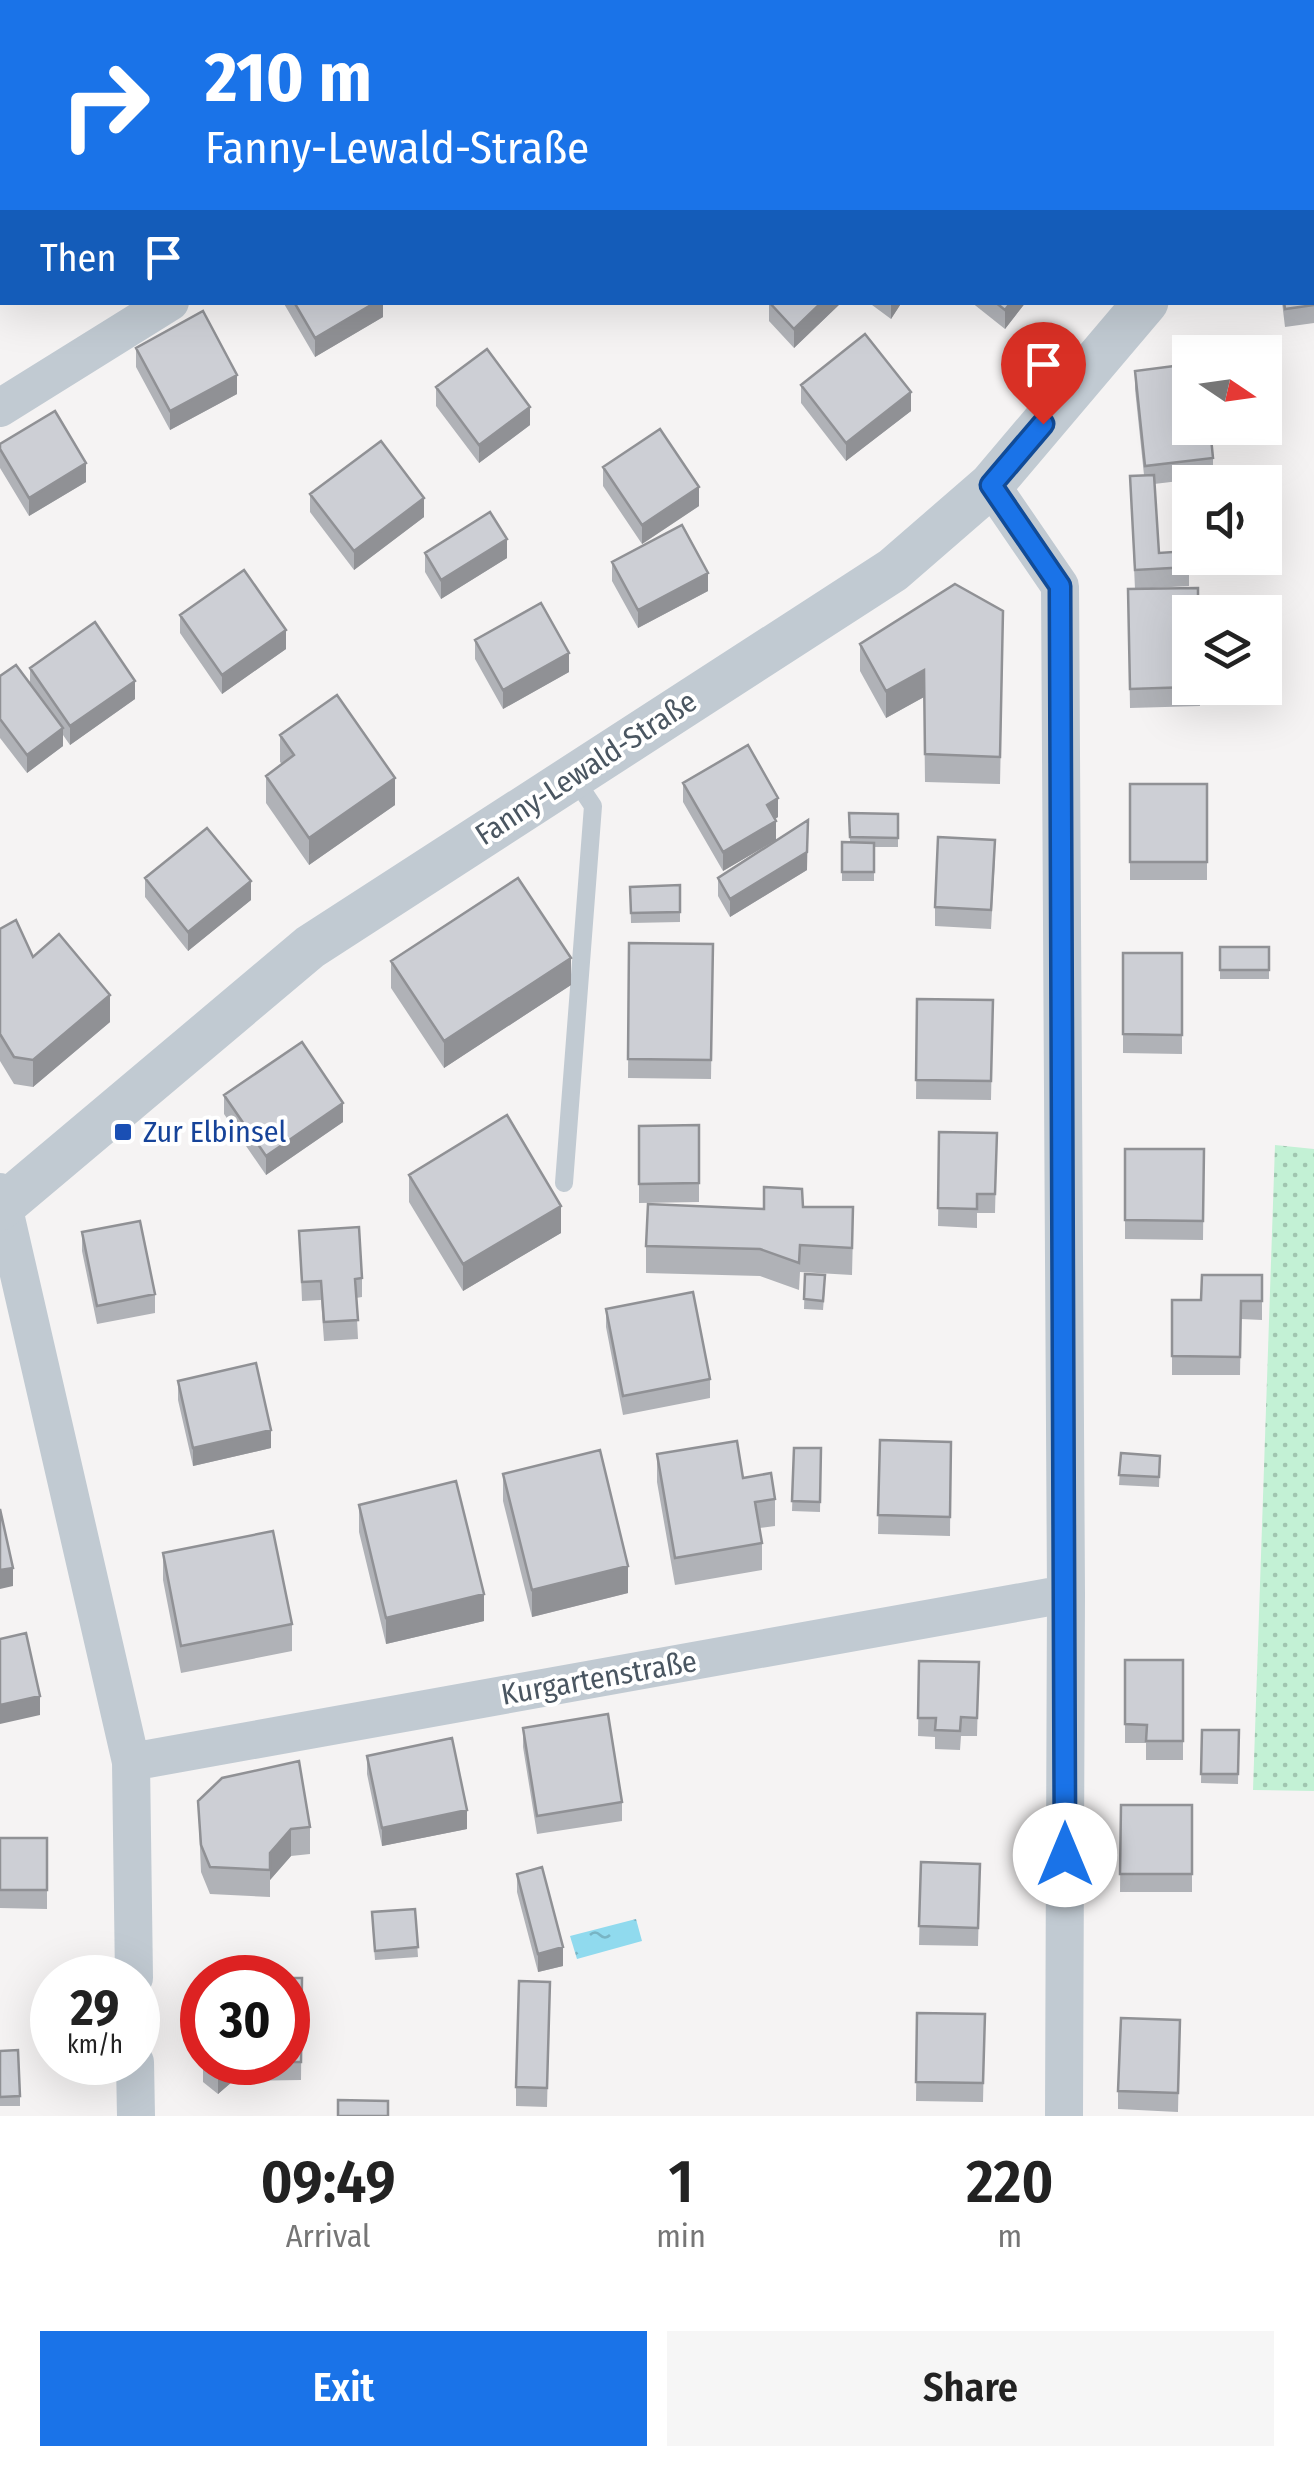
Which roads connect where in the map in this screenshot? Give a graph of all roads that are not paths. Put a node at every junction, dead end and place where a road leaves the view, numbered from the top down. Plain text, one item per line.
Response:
1 (165, 305) edge
2 (1143, 305) edge
3 (0, 408) edge
4 (991, 485) junction
5 (573, 775) junction
6 (564, 1184) dead end
7 (2, 1201) edge
8 (1066, 1594) junction
9 (131, 1762) junction
10 (134, 1955) edge
11 (135, 2085) edge
12 (136, 2116) edge
13 (1064, 2116) edge

1 - 3 street
2 - 4 street, Fanny-Lewald-Straße
4 - 5 street, Fanny-Lewald-Straße
4 - 8 street
5 - 6 lane
5 - 7 street, Fanny-Lewald-Straße
7 - 9 street
8 - 9 street, Kurgartenstraße
8 - 13 street
9 - 10 street
11 - 12 street

